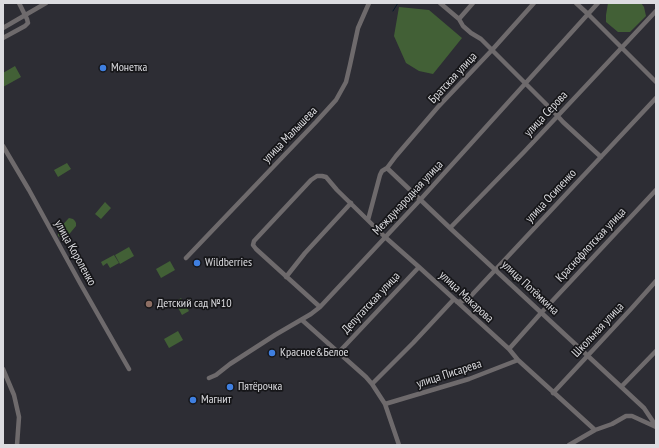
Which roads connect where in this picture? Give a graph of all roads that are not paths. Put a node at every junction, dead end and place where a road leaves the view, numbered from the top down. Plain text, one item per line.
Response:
1 (19, 3) edge
2 (46, 3) edge
3 (369, 3) edge
4 (440, 3) edge
5 (473, 3) edge
6 (534, 3) edge
7 (576, 3) edge
8 (598, 3) edge
9 (656, 11) edge
10 (588, 14) junction
11 (25, 15) junction
12 (459, 19) junction
13 (3, 28) edge
14 (3, 38) edge
15 (621, 48) junction
16 (492, 50) junction
17 (656, 82) edge
18 (525, 84) junction
19 (656, 98) edge
20 (558, 116) junction
21 (3, 146) edge
22 (602, 157) junction
23 (387, 168) junction
24 (656, 190) edge
25 (420, 200) junction
26 (351, 203) junction
27 (368, 220) junction
28 (450, 228) junction
29 (385, 238) junction
30 (186, 258) dead end
31 (419, 267) junction
32 (495, 269) junction
33 (286, 277) junction
34 (656, 281) edge
35 (455, 301) junction
36 (320, 307) junction
37 (541, 313) junction
38 (302, 320) junction
39 (509, 349) junction
40 (656, 351) edge
41 (339, 352) junction
42 (588, 356) junction
43 (518, 360) junction
44 (3, 369) edge
45 (129, 369) dead end
46 (209, 378) dead end
47 (372, 384) junction
48 (621, 387) junction
49 (553, 393) junction
50 (385, 404) junction
51 (656, 426) edge
52 (595, 430) junction
53 (18, 445) edge
54 (399, 445) edge
55 (569, 445) edge

1 - 11 street
2 - 11 street
3 - 30 street, улица Малышева
4 - 12 street
5 - 12 street
6 - 16 street, Братская улица
7 - 10 street
8 - 10 street, Международная улица
9 - 15 street, улица Серова
10 - 15 street
10 - 18 street, Международная улица
11 - 13 street
11 - 14 street
12 - 16 street
15 - 17 street
15 - 20 street, улица Серова
16 - 18 street
16 - 23 street, Братская улица
18 - 20 street
18 - 25 street, Международная улица
19 - 22 street, улица Осипенко
20 - 22 street
20 - 28 street, улица Серова
21 - 45 street, улица Короленко
22 - 32 street, улица Осипенко
23 - 25 street, улица Потёмкина
23 - 27 street, Братская улица
24 - 37 street, Краснофлотская улица
25 - 28 street, улица Потёмкина
25 - 29 street, Международная улица
26 - 27 street, улица Макарова
26 - 33 street
26 - 33 street, улица Макарова
27 - 29 street, улица Макарова
28 - 32 street, улица Потёмкина
29 - 31 street, улица Макарова
29 - 36 street, Международная улица
31 - 35 street, улица Макарова
31 - 41 street, Депутатская улица
32 - 35 street, улица Осипенко
32 - 37 street, улица Потёмкина
33 - 36 street
34 - 42 street, Школьная улица
35 - 39 street, улица Макарова
35 - 47 street, улица Осипенко
36 - 38 street, Международная улица
37 - 39 street, Краснофлотская улица
37 - 42 street, улица Потёмкина
38 - 41 street
38 - 46 street, Международная улица
39 - 43 street, улица Макарова
40 - 48 street
41 - 47 street
42 - 48 street, улица Потёмкина
42 - 49 street, Школьная улица
43 - 49 street, улица Макарова
43 - 50 street, улица Писарева
44 - 53 street
47 - 50 street
48 - 51 street, улица Потёмкина
49 - 52 street, улица Макарова
50 - 54 street
51 - 52 street
52 - 55 street

